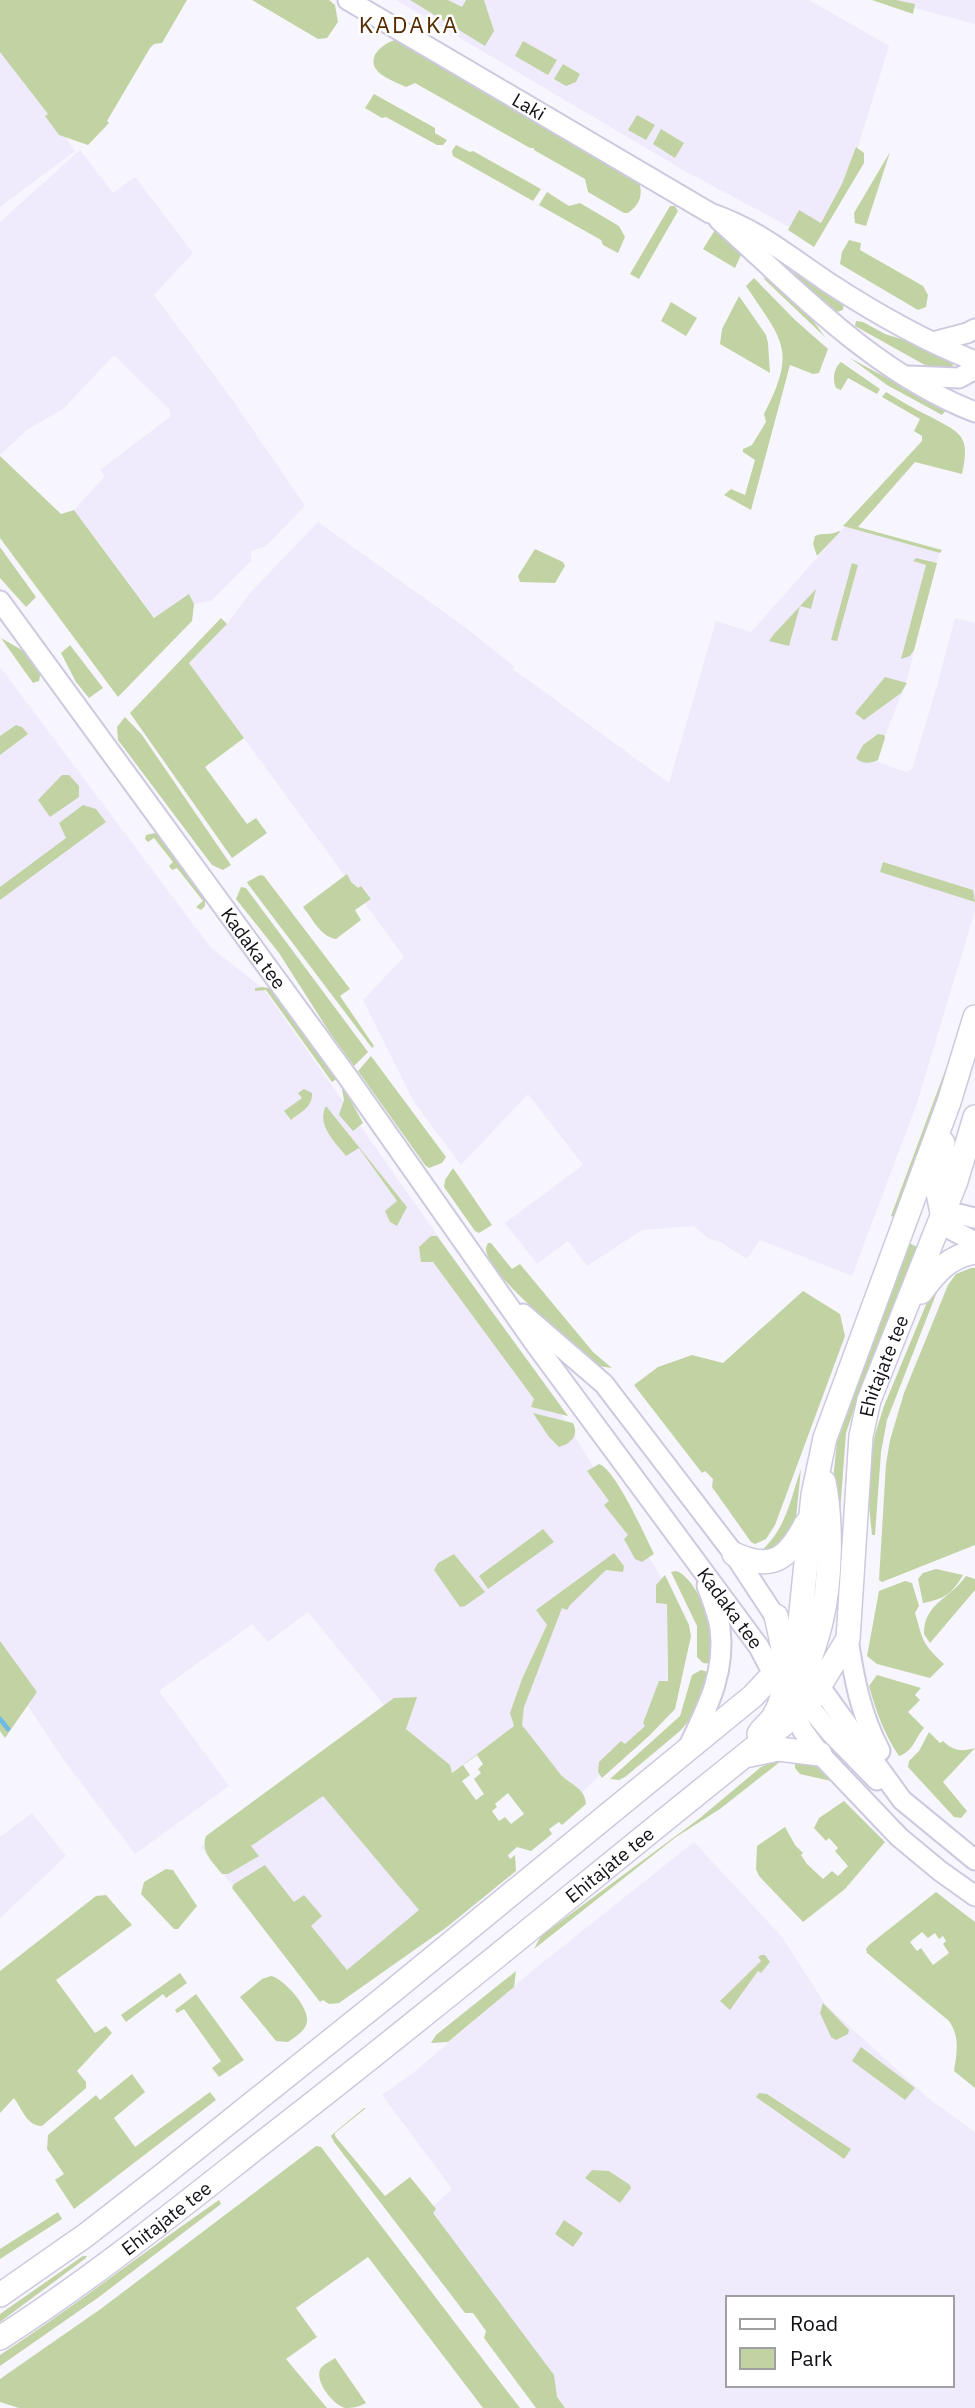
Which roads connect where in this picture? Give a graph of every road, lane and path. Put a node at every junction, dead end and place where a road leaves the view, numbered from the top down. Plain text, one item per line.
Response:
1 (348, 0) edge
2 (710, 213) junction
3 (975, 328) edge
4 (933, 342) junction
5 (975, 361) edge
6 (975, 369) edge
7 (905, 376) junction
8 (975, 412) edge
9 (0, 601) edge
10 (975, 1017) edge
11 (949, 1102) junction
12 (975, 1117) edge
13 (968, 1144) junction
14 (975, 1178) edge
15 (942, 1214) junction
16 (975, 1218) edge
17 (903, 1228) junction
18 (975, 1242) edge
19 (975, 1252) edge
20 (505, 1298) junction
21 (904, 1314) junction
22 (819, 1458) junction
23 (811, 1515) junction
24 (734, 1554) junction
25 (704, 1575) junction
26 (776, 1616) joint
27 (848, 1639) junction
28 (796, 1683) junction
29 (685, 1753) junction
30 (820, 1754) junction
31 (744, 1757) junction
32 (902, 1800) junction
33 (975, 1860) edge
34 (975, 1896) edge
35 (0, 2295) edge
36 (0, 2338) edge

1 - 2 main road, Laki
2 - 4 main road, Laki
2 - 7 main road, Laki
3 - 4 main road
4 - 5 main road, Laki
6 - 7 main road
7 - 8 main road, Laki
9 - 20 main road, Kadaka tee
10 - 11 main road
11 - 15 main road
11 - 17 main road, Ehitajate tee
12 - 13 main road, Ehitajate tee
13 - 14 main road
13 - 15 main road, Ehitajate tee
15 - 16 main road
15 - 17 main road
15 - 18 main road
15 - 21 main road, Ehitajate tee
17 - 22 main road, Ehitajate tee
19 - 21 main road
20 - 24 main road, Kadaka tee
20 - 25 main road, Kadaka tee
21 - 27 main road, Ehitajate tee
22 - 23 main road, Ehitajate tee
22 - 28 main road
23 - 24 main road
23 - 28 main road, Ehitajate tee
24 - 26 main road, Kadaka tee
25 - 28 main road, Kadaka tee
25 - 29 main road
26 - 28 main road
27 - 28 main road, Ehitajate tee
27 - 32 main road
28 - 29 main road, Ehitajate tee
28 - 30 main road
28 - 31 main road, Ehitajate tee
28 - 32 main road
29 - 35 main road, Ehitajate tee
30 - 31 main road
30 - 34 main road
31 - 36 main road, Ehitajate tee
32 - 33 main road

